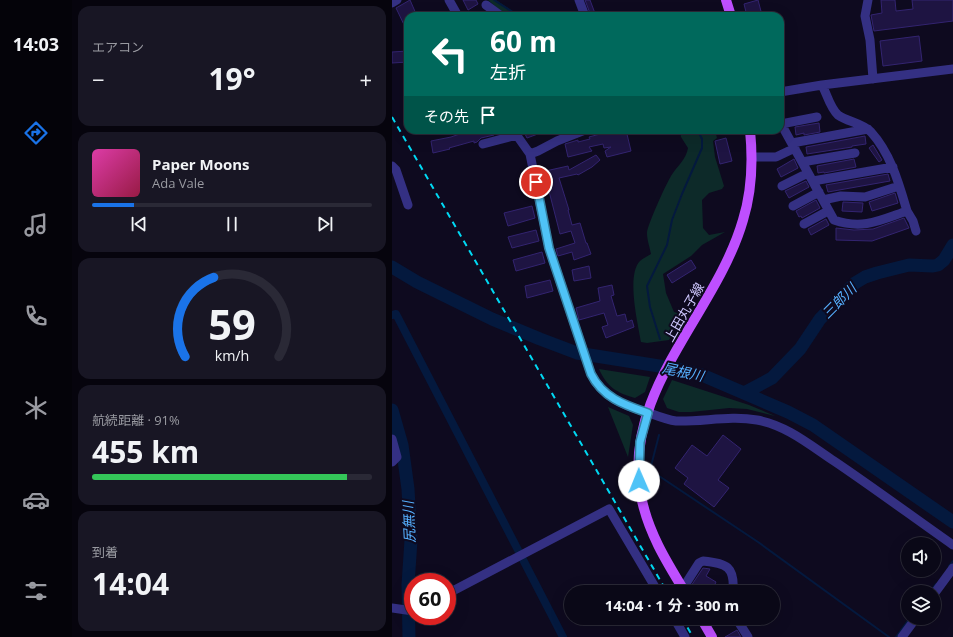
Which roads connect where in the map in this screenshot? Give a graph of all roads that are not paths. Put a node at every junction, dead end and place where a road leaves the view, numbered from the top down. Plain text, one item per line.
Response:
1 (397, 0) edge
2 (449, 0) edge
3 (580, 0) edge
4 (726, 0) edge
5 (868, 0) edge
6 (392, 2) edge
7 (486, 6) dead end
8 (456, 12) edge
9 (495, 12) edge
10 (584, 12) edge
11 (730, 12) edge
12 (953, 69) edge
13 (873, 79) junction
14 (822, 84) junction
15 (784, 91) edge
16 (817, 117) dead end
17 (784, 122) edge
18 (784, 129) edge
19 (868, 129) junction
20 (510, 134) edge
21 (516, 134) edge
22 (575, 134) edge
23 (750, 134) edge
24 (483, 144) dead end
25 (794, 145) junction
26 (855, 153) dead end
27 (530, 154) junction
28 (752, 157) junction
29 (802, 162) junction
30 (392, 166) edge
31 (893, 167) junction
32 (808, 173) junction
33 (813, 181) junction
34 (782, 186) dead end
35 (899, 186) junction
36 (821, 196) junction
37 (408, 205) dead end
38 (793, 206) dead end
39 (828, 211) junction
40 (907, 211) junction
41 (804, 224) dead end
42 (916, 231) dead end
43 (648, 413) junction
44 (392, 439) edge
45 (392, 462) edge
46 (953, 545) edge
47 (953, 568) edge
48 (654, 585) edge
49 (681, 585) edge
50 (687, 585) edge
51 (734, 585) edge
52 (941, 585) edge
53 (456, 589) edge
54 (392, 608) edge
55 (404, 609) edge
56 (678, 625) edge
57 (705, 625) edge
58 (740, 625) edge
59 (911, 625) edge
60 (685, 637) edge
61 (712, 637) edge
62 (748, 637) edge
63 (902, 637) edge

1 - 6 street
2 - 8 street
3 - 10 street
4 - 11 main road
5 - 13 street
7 - 9 street
12 - 13 street
13 - 14 street
14 - 15 street
14 - 19 street
16 - 17 street
18 - 25 street
19 - 25 street
19 - 31 street
20 - 24 street
21 - 27 street
22 - 27 street
23 - 28 main road, 上田丸子線
25 - 28 street
25 - 29 street
26 - 29 street
27 - 43 street
28 - 43 main road, 上田丸子線
29 - 32 street
30 - 37 street
31 - 33 street
31 - 35 street
32 - 33 street
32 - 34 street
33 - 36 street
35 - 36 street
35 - 40 street
36 - 38 street
36 - 39 street
39 - 40 street
39 - 41 street
40 - 42 street
43 - 46 street
43 - 49 main road, 上田丸子線
44 - 45 street
47 - 52 street
48 - 53 street
50 - 51 street
54 - 55 street
56 - 60 street
57 - 61 main road
58 - 62 street
59 - 63 street

